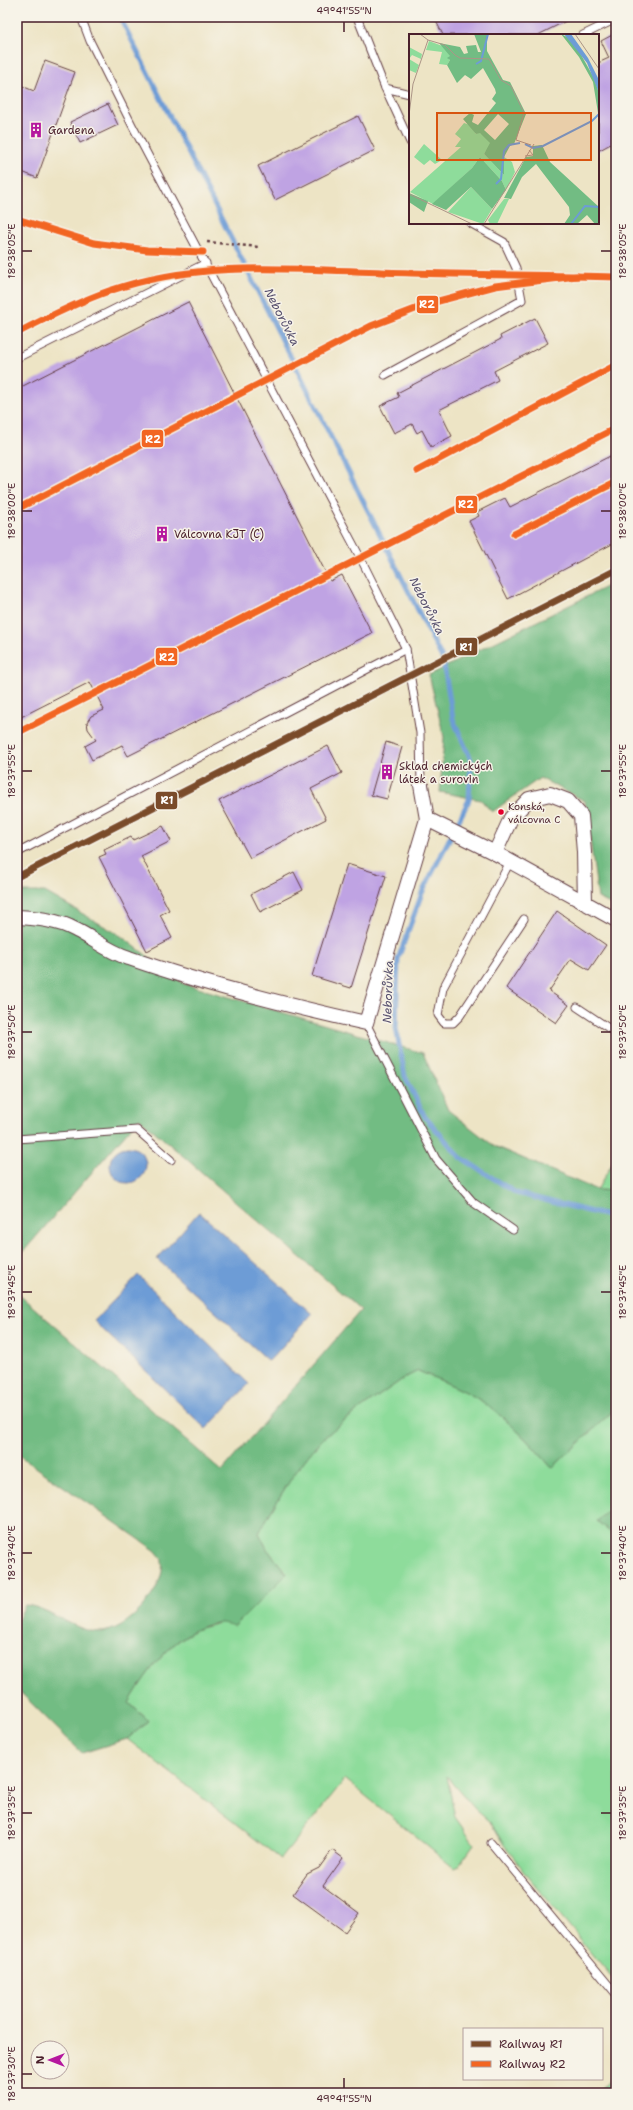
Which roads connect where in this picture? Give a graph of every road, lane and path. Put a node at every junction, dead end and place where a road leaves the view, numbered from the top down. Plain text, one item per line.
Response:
1 (81, 17) edge
2 (357, 17) edge
3 (616, 19) edge
4 (585, 34) edge
5 (385, 88) junction
6 (409, 94) edge
7 (409, 140) edge
8 (472, 224) edge
9 (211, 242) dead end
10 (259, 247) dead end
11 (206, 263) junction
12 (17, 358) edge
13 (385, 374) dead end
14 (406, 649) junction
15 (421, 785) joint
16 (431, 821) junction
17 (17, 853) edge
18 (495, 853) junction
19 (510, 862) junction
20 (585, 903) junction
21 (17, 917) edge
22 (524, 918) dead end
23 (616, 920) edge
24 (577, 1007) dead end
25 (366, 1023) junction
26 (616, 1033) edge
27 (17, 1139) edge
28 (171, 1160) dead end
29 (513, 1230) dead end
30 (491, 1843) dead end
31 (616, 1994) edge

1 - 11 lane
2 - 5 lane
3 - 4 lane
5 - 6 lane
5 - 7 lane
8 - 13 lane
9 - 10 path
11 - 12 lane
11 - 14 lane
14 - 15 lane
14 - 17 lane
15 - 16 street
16 - 18 street
16 - 25 street
18 - 19 street
18 - 20 street
19 - 20 street
19 - 22 lane
20 - 23 street
21 - 25 street
24 - 26 lane
25 - 29 lane
27 - 28 lane
30 - 31 lane

